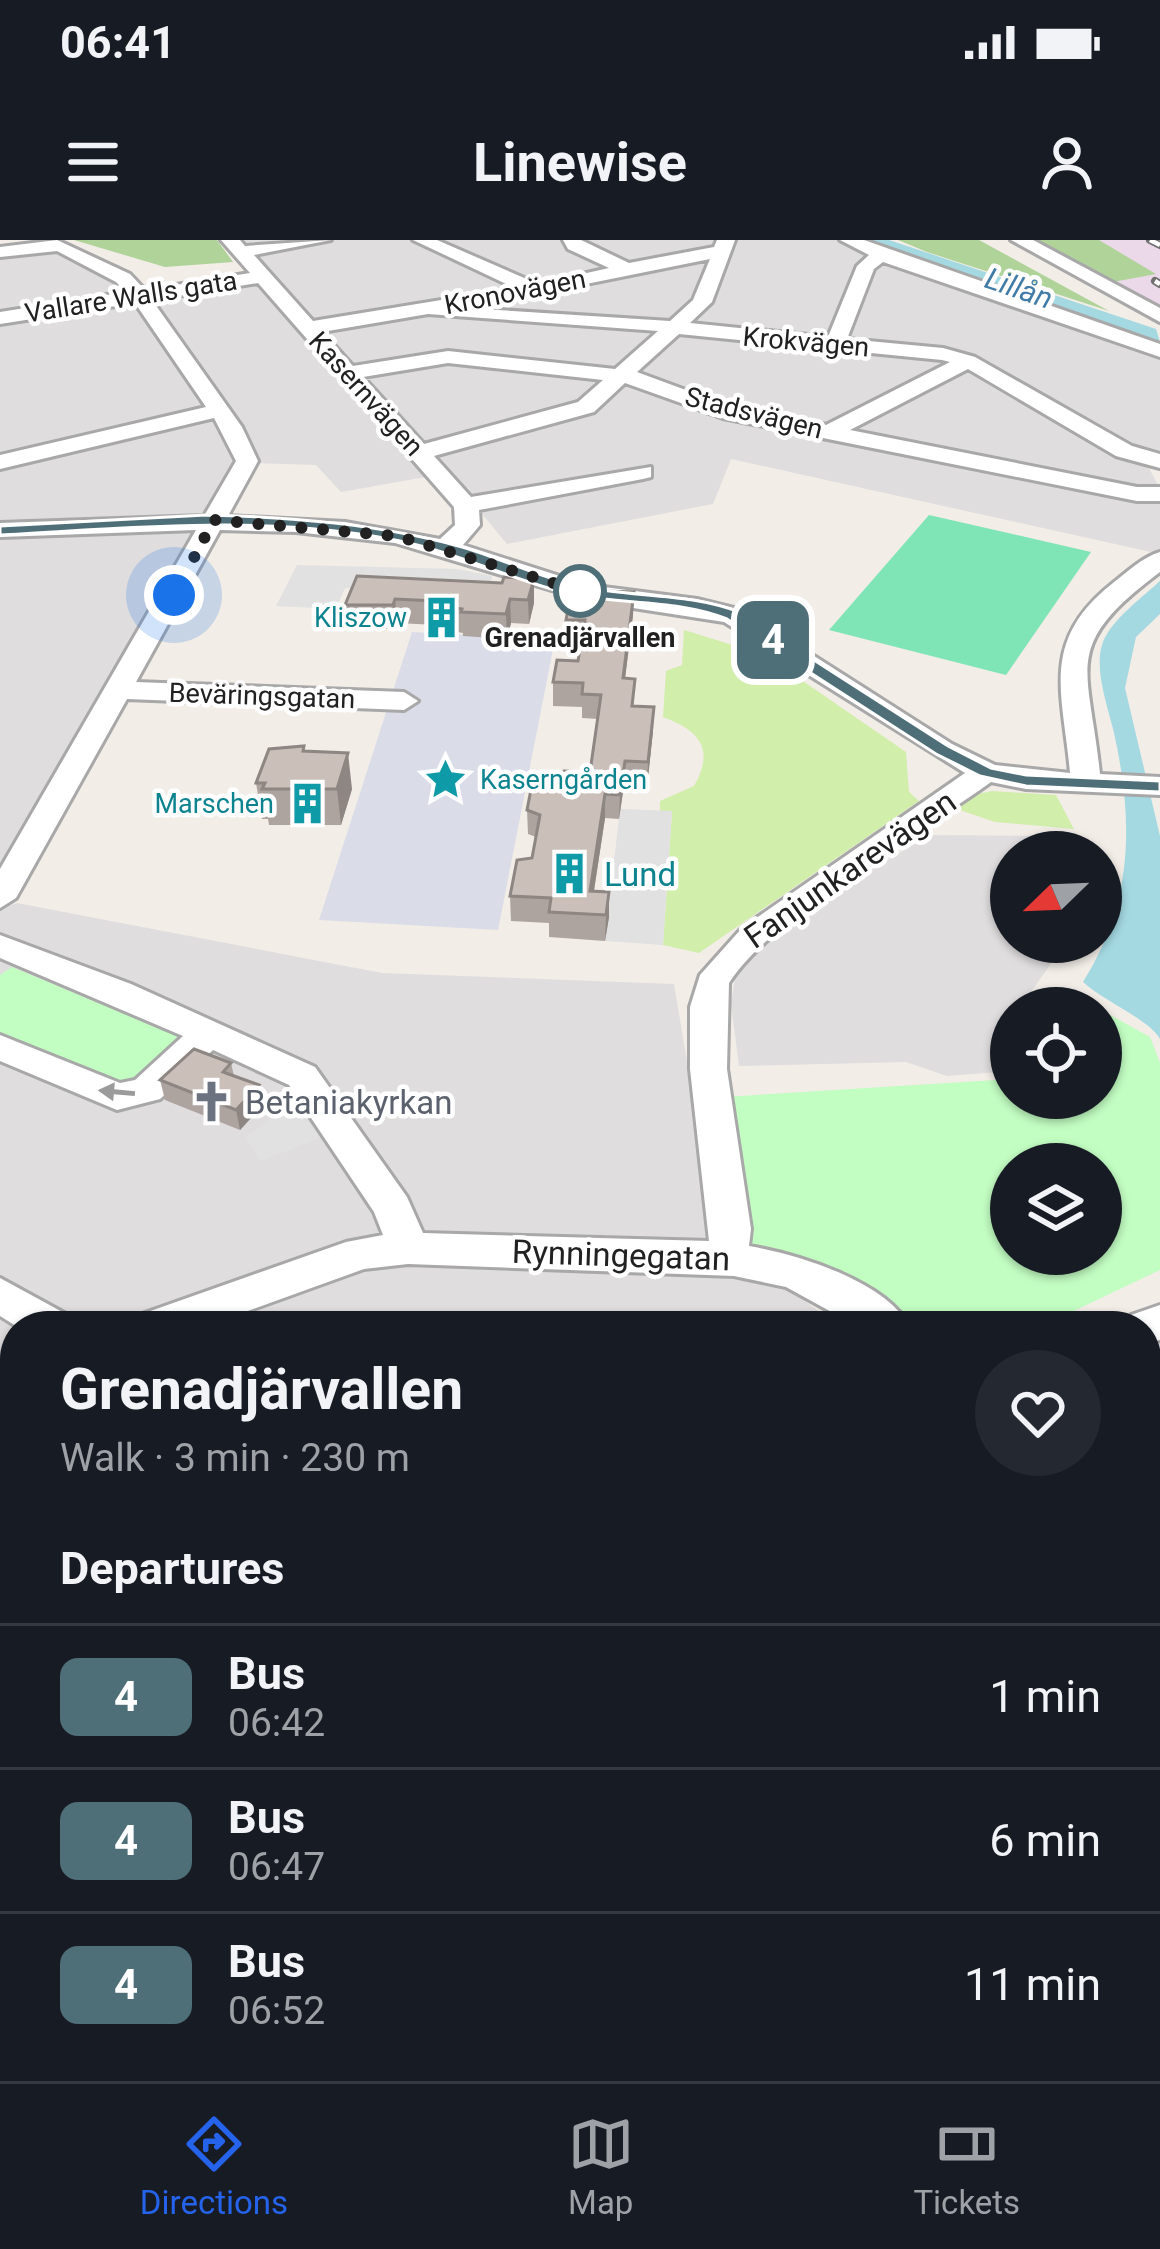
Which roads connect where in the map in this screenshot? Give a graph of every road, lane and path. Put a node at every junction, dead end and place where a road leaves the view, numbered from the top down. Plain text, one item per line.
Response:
1 (322, 240) edge
2 (422, 240) edge
3 (572, 240) edge
4 (849, 240) edge
5 (1020, 240) edge
6 (235, 246) edge
7 (724, 246) edge
8 (0, 252) edge
9 (882, 254) junction
10 (627, 269) junction
11 (262, 277) junction
12 (536, 290) junction
13 (140, 296) junction
14 (427, 308) junction
15 (1160, 316) edge
16 (0, 319) edge
17 (308, 328) junction
18 (673, 328) junction
19 (835, 345) junction
20 (1160, 351) edge
21 (968, 361) junction
22 (347, 373) junction
23 (622, 376) junction
24 (219, 410) junction
25 (829, 432) junction
26 (418, 453) junction
27 (1160, 461) edge
28 (0, 462) edge
29 (643, 472) dead end
30 (1160, 494) edge
31 (465, 506) junction
32 (214, 520) junction
33 (0, 530) edge
34 (444, 547) junction
35 (1160, 560) edge
36 (120, 690) junction
37 (404, 701) dead end
38 (986, 772) junction
39 (1099, 783) junction
40 (1156, 786) edge
41 (0, 898) edge
42 (7, 957) edge
43 (210, 1032) junction
44 (0, 1046) edge
45 (408, 1248) junction
46 (728, 1255) junction
47 (0, 1295) edge
48 (26, 1311) edge
49 (199, 1311) edge
50 (868, 1311) edge

1 - 6 street
2 - 12 street
3 - 10 street
4 - 9 street
5 - 15 street
6 - 11 street, Kasernvägen
7 - 10 street, Kronovägen
7 - 18 street
8 - 13 street
9 - 19 street
9 - 20 street
10 - 12 street, Kronovägen
11 - 13 street, Vallare Walls gata
11 - 17 street, Kasernvägen
12 - 14 street, Kronovägen
13 - 16 street, Vallare Walls gata
13 - 24 street
14 - 17 street, Kronovägen
14 - 18 street, Krokvägen
17 - 22 street, Kasernvägen
18 - 19 street, Krokvägen
18 - 23 street
19 - 21 street, Krokvägen
21 - 25 street
21 - 27 street, Krokvägen
22 - 23 street, Stadsvägen
22 - 26 street, Kasernvägen
23 - 25 street, Stadsvägen
23 - 26 street
24 - 28 street
24 - 32 street, Beväringsgatan
25 - 30 street, Stadsvägen
26 - 31 street, Kasernvägen
29 - 31 street
31 - 34 street
32 - 33 street
32 - 34 street
32 - 36 street, Beväringsgatan
34 - 38 street
35 - 39 street
36 - 37 street, Beväringsgatan
36 - 41 street, Beväringsgatan
38 - 39 street
38 - 46 street, Fanjunkarevägen
39 - 40 street
42 - 43 street
43 -> 44 street
43 - 45 street
45 - 46 street, Rynningegatan
45 - 49 street, Rynningegatan
46 - 50 street, Rynningegatan
47 - 48 street

